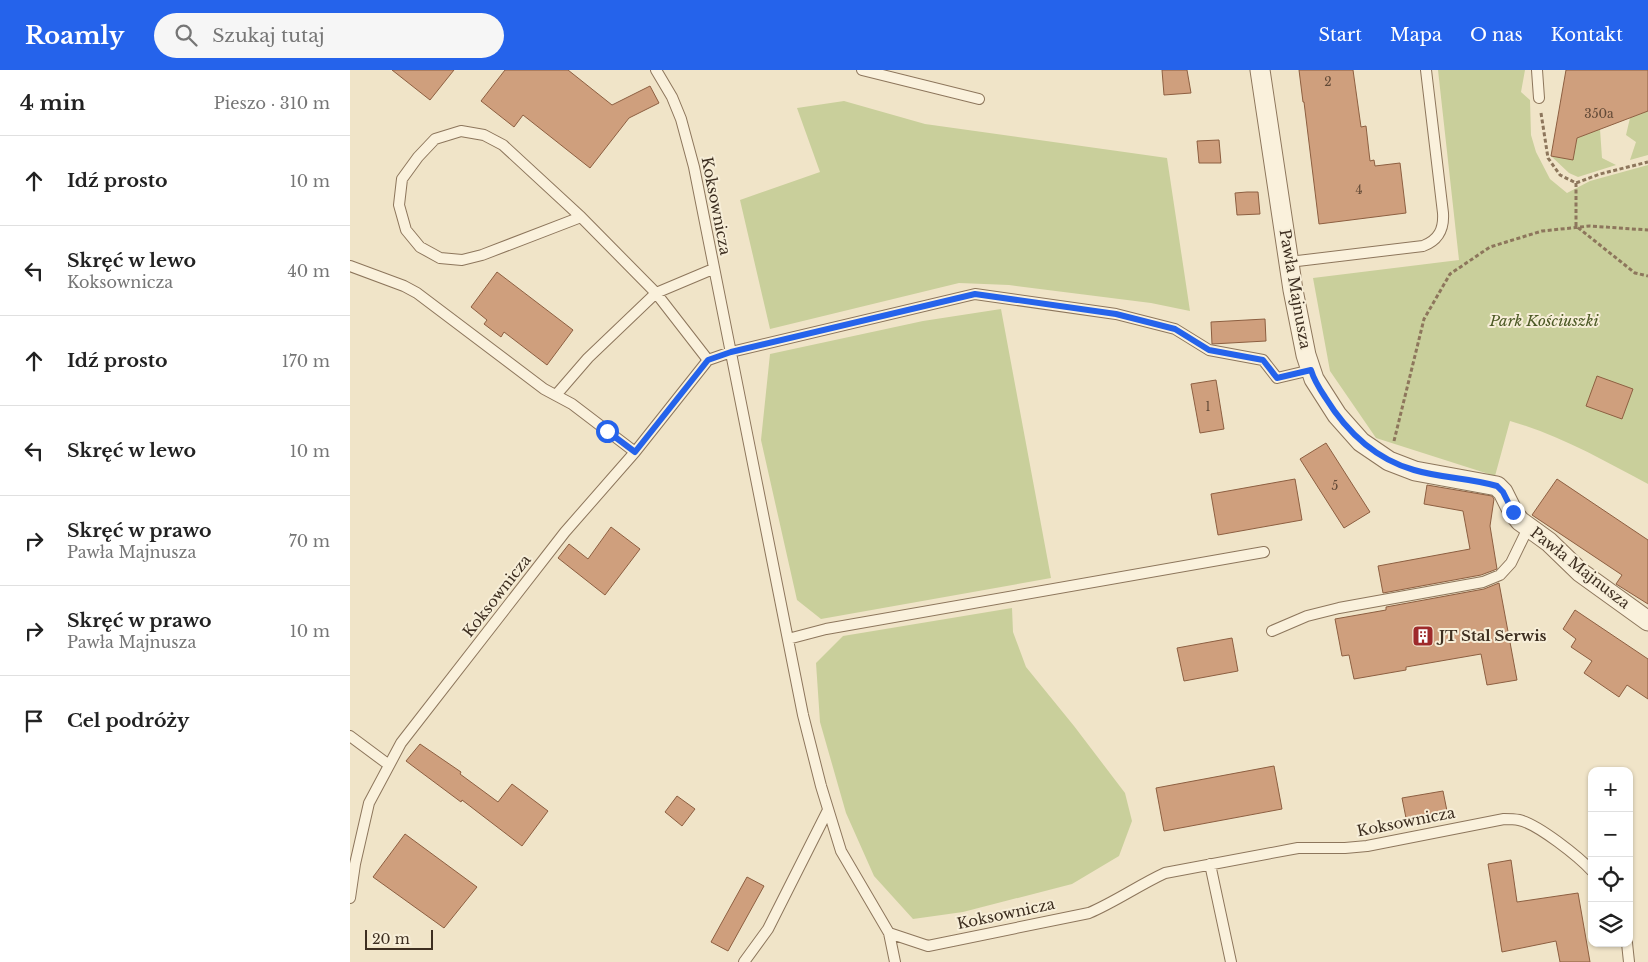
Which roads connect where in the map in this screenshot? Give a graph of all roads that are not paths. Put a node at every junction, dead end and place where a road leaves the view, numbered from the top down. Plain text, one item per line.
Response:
1 (656, 70) edge
2 (862, 70) edge
3 (1260, 70) edge
4 (1426, 70) edge
5 (1537, 70) edge
6 (1540, 98) road end
7 (979, 99) dead end
8 (581, 217) junction
9 (1289, 262) junction
10 (350, 266) edge
11 (713, 268) junction
12 (656, 294) junction
13 (731, 352) junction
14 (708, 360) junction
15 (1311, 370) junction
16 (556, 395) junction
17 (635, 452) junction
18 (1528, 528) junction
19 (1264, 552) dead end
20 (1648, 621) edge
21 (1272, 631) dead end
22 (788, 639) junction
23 (350, 736) edge
24 (389, 765) junction
25 (828, 810) junction
26 (1210, 864) junction
27 (1588, 868) edge
28 (350, 898) edge
29 (889, 933) junction
30 (1627, 947) edge
31 (744, 962) edge
32 (895, 962) edge
33 (1231, 962) edge
34 (1629, 962) edge

1 - 11 lane, Koksownicza
2 - 7 lane
3 - 9 street, Pawła Majnusza
4 - 9 lane
5 - 6 lane
8 - 8 lane
8 - 12 lane
9 - 15 street, Pawła Majnusza
10 - 16 lane
11 - 12 lane
11 - 13 lane, Koksownicza
12 - 14 lane
12 - 16 lane
13 - 14 lane
13 - 15 lane
13 - 22 lane, Koksownicza
14 - 17 lane, Koksownicza
15 - 18 street, Pawła Majnusza
16 - 17 lane
17 - 24 lane, Koksownicza
18 - 20 street, Pawła Majnusza
18 - 21 lane
19 - 22 lane
22 - 25 lane, Koksownicza
23 - 24 lane
24 - 28 lane, Koksownicza
25 - 29 lane, Koksownicza
25 - 31 lane
26 - 27 lane, Koksownicza
26 - 29 lane, Koksownicza
26 - 33 lane
29 - 32 lane, Koksownicza
30 - 34 lane

